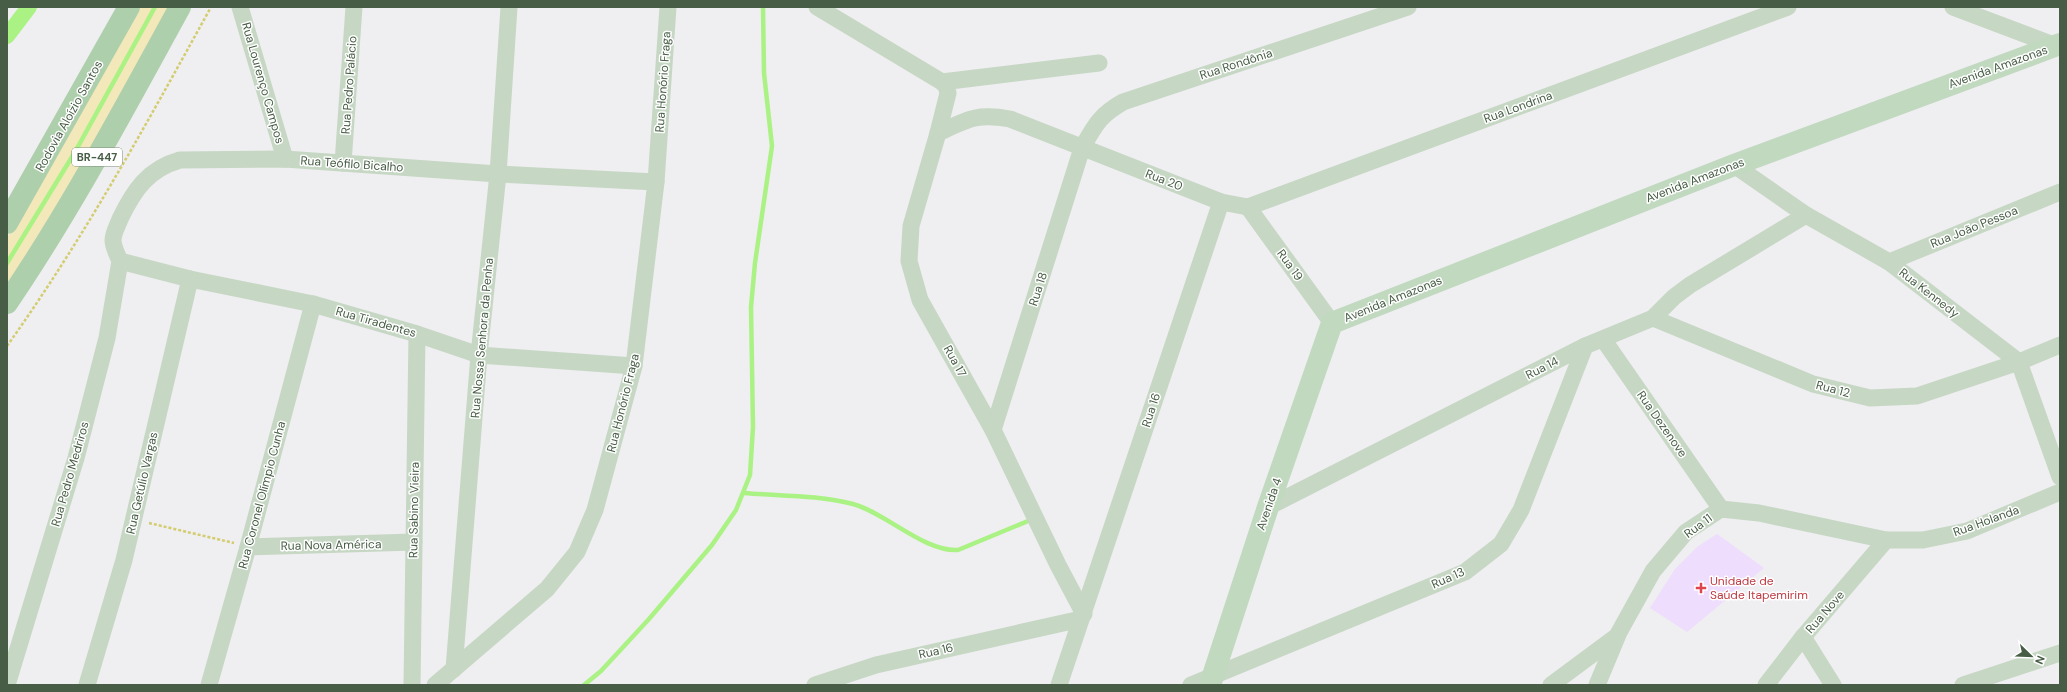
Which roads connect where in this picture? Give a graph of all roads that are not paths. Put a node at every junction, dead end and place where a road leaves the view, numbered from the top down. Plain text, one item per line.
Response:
1 (129, 7) edge
2 (180, 7) edge
3 (240, 7) edge
4 (354, 7) edge
5 (509, 7) edge
6 (668, 7) edge
7 (817, 7) edge
8 (1408, 7) edge
9 (1788, 7) edge
10 (1953, 7) edge
11 (2058, 45) edge
12 (1098, 63) dead end
13 (945, 87) junction
14 (938, 133) junction
15 (1082, 148) junction
16 (285, 159) junction
17 (343, 163) junction
18 (1734, 165) junction
19 (498, 174) junction
20 (656, 182) junction
21 (2060, 192) edge
22 (1221, 202) junction
23 (1248, 206) junction
24 (1806, 215) junction
25 (7, 224) edge
26 (120, 261) junction
27 (1889, 262) junction
28 (190, 279) junction
29 (7, 303) edge
30 (312, 304) junction
31 (1653, 318) junction
32 (1332, 323) junction
33 (417, 334) junction
34 (1603, 339) junction
35 (2060, 345) edge
36 (1585, 346) junction
37 (479, 355) junction
38 (2019, 362) junction
39 (634, 366) junction
40 (993, 430) junction
41 (2060, 477) edge
42 (2060, 492) edge
43 (1268, 507) junction
44 (1721, 509) junction
45 (1886, 540) junction
46 (414, 542) junction
47 (248, 547) junction
48 (1082, 616) junction
49 (1617, 636) junction
50 (1803, 638) junction
51 (2060, 653) edge
52 (454, 670) junction
53 (1211, 680) edge
54 (8, 682) edge
55 (87, 685) edge
56 (209, 685) edge
57 (412, 685) edge
58 (435, 685) edge
59 (816, 685) edge
60 (1060, 685) edge
61 (1191, 685) edge
62 (1551, 685) edge
63 (1597, 685) edge
64 (1766, 685) edge
65 (1833, 685) edge
66 (1963, 685) edge

1 - 25 main road, Rodovia Aloízio Santos
2 - 29 main road, BR-447
3 - 16 street, Rua Lourenço Campos
4 - 17 street, Rua Pedro Palácio
5 - 19 street, Rua Nossa Senhora da Penha
6 - 20 street, Rua Honório Fraga
7 - 13 street
8 - 15 street, Rua Rondônia
9 - 23 street, Rua Londrina
10 - 11 street
11 - 18 street, Avenida Amazonas
12 - 13 street
13 - 14 street, Rua 17
14 - 15 street, Rua 20
14 - 40 street, Rua 17
15 - 22 street, Rua 20
15 - 40 street, Rua 18
16 - 17 street, Rua Teófilo Bicalho
16 - 26 street, Rua Teófilo Bicalho
17 - 19 street, Rua Teófilo Bicalho
18 - 24 street, Rua Kennedy
18 - 32 street, Avenida Amazonas
19 - 20 street, Rua Teófilo Bicalho
19 - 37 street, Rua Nossa Senhora da Penha
20 - 39 street, Rua Honório Fraga
21 - 27 street, Rua João Pessoa
22 - 23 street, Rua 20
22 - 48 street, Rua 16
23 - 32 street, Rua 19
24 - 27 street, Rua Kennedy
24 - 31 street, Rua 14
26 - 28 street, Rua Tiradentes
26 - 54 street, Rua Pedro Medriros
27 - 38 street, Rua Kennedy
28 - 30 street, Rua Tiradentes
28 - 55 street, Rua Getúlio Vargas
30 - 33 street, Rua Tiradentes
30 - 47 street, Rua Coronel Olímpio Cunha
31 - 34 street, Rua 14
31 - 38 street, Rua 12
32 - 43 street, Avenida 4
33 - 37 street, Rua Tiradentes
33 - 46 street, Rua Sabino Vieira
34 - 36 street, Rua 14
34 - 44 street, Rua Dezenove
35 - 38 street, Rua 12
36 - 43 street, Rua 14
36 - 53 street, Rua 13
37 - 39 street, Rua Tiradentes
37 - 52 street, Rua Nossa Senhora da Penha
38 - 41 street
39 - 52 street, Rua Honório Fraga
40 - 48 street, Rua 17
42 - 45 street, Rua Holanda
43 - 53 street, Avenida 4
44 - 45 street, Rua 11
44 - 49 street, Rua 11
45 - 50 street, Rua Nove
46 - 47 street, Rua Nova América
46 - 57 street, Rua Sabino Vieira
47 - 56 street, Rua Coronel Olímpio Cunha
48 - 59 street, Rua 16
48 - 60 street, Rua 16
49 - 62 street, Rua 11
49 - 63 street
50 - 64 street, Rua Nove
50 - 65 street
51 - 66 street
52 - 58 street, Rua Honório Fraga
53 - 61 street, Rua 13

